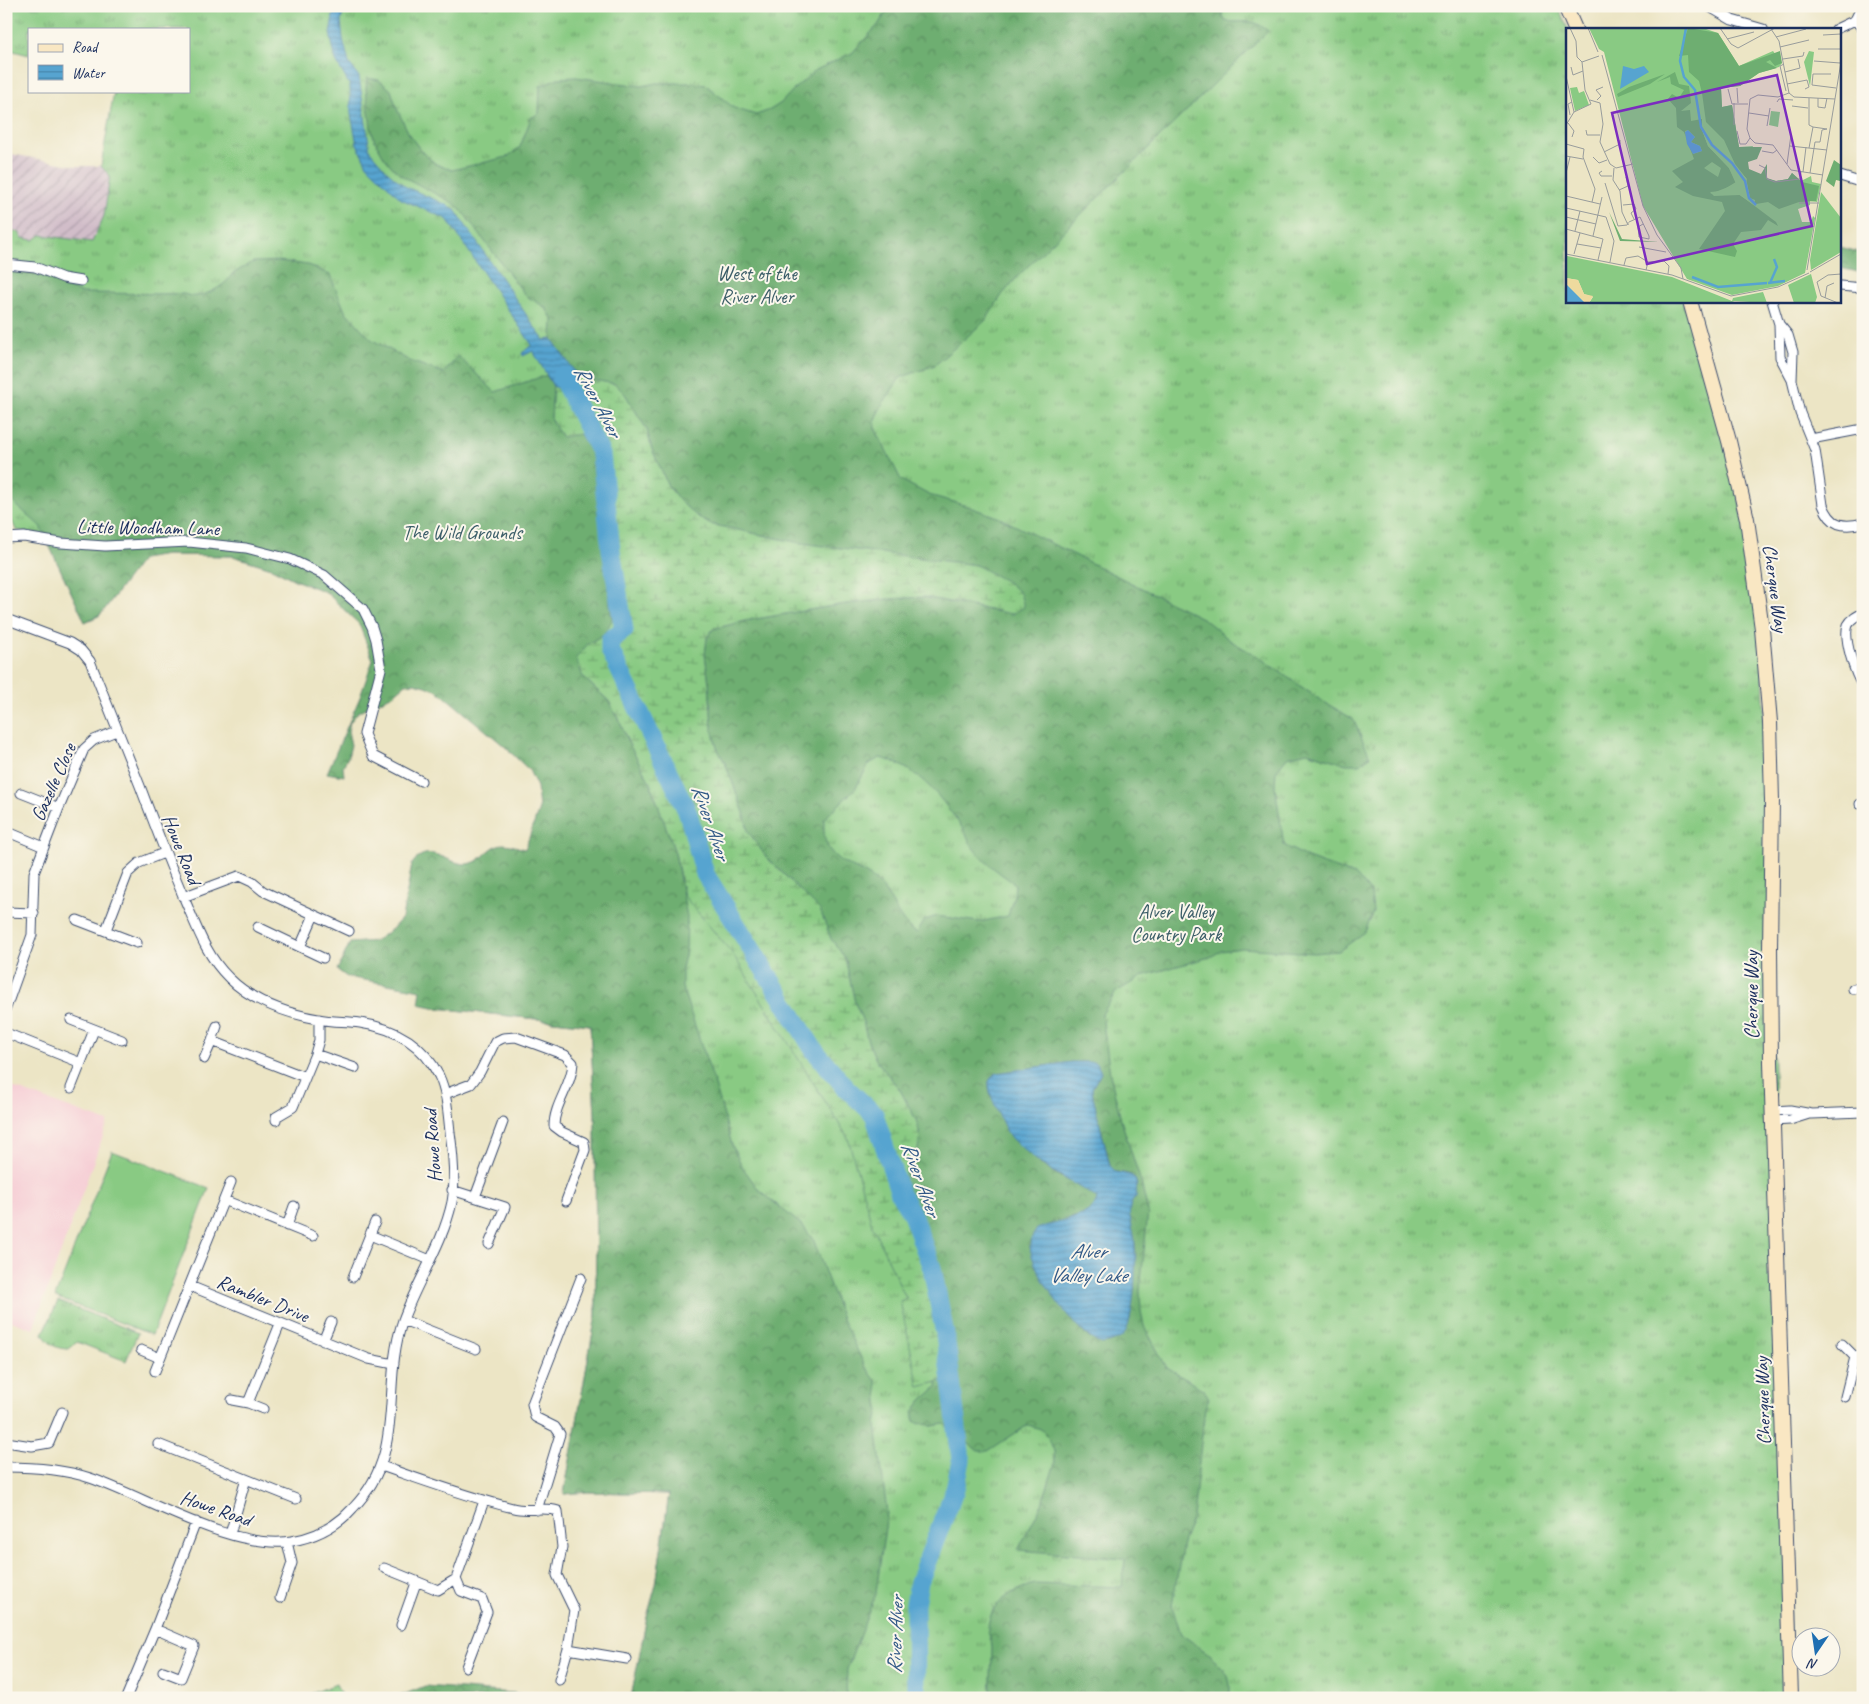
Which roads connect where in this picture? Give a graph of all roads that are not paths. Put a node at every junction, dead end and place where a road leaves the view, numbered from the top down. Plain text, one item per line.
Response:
1 (1565, 6) edge
2 (1708, 6) edge
3 (1862, 6) edge
4 (1855, 20) junction
5 (1575, 28) edge
6 (1760, 28) edge
7 (1838, 28) edge
8 (1863, 29) edge
9 (1842, 177) edge
10 (1863, 183) edge
11 (6, 264) edge
12 (80, 281) dead end
13 (1842, 286) edge
14 (1863, 288) edge
15 (1690, 302) edge
16 (1772, 302) edge
17 (1778, 324) junction
18 (1792, 380) junction
19 (1863, 430) edge
20 (1811, 439) junction
21 (1863, 523) edge
22 (6, 537) edge
23 (1863, 613) edge
24 (6, 619) edge
25 (1863, 686) edge
26 (116, 731) junction
27 (421, 782) dead end
28 (21, 793) dead end
29 (59, 808) junction
30 (8, 832) dead end
31 (44, 847) junction
32 (164, 853) junction
33 (183, 897) junction
34 (6, 912) edge
35 (34, 913) junction
36 (314, 915) junction
37 (77, 920) dead end
38 (258, 927) dead end
39 (106, 930) junction
40 (349, 931) dead end
41 (137, 943) dead end
42 (300, 947) junction
43 (323, 958) dead end
44 (6, 1008) edge
45 (319, 1019) junction
46 (71, 1020) dead end
47 (218, 1026) dead end
48 (94, 1030) junction
49 (6, 1033) edge
50 (122, 1040) dead end
51 (212, 1041) junction
52 (316, 1054) junction
53 (204, 1060) dead end
54 (81, 1063) junction
55 (355, 1068) dead end
56 (305, 1077) junction
57 (71, 1088) dead end
58 (445, 1094) junction
59 (1863, 1112) edge
60 (1772, 1116) junction
61 (276, 1120) dead end
62 (503, 1122) dead end
63 (231, 1182) dead end
64 (452, 1190) junction
65 (476, 1197) junction
66 (224, 1200) junction
67 (566, 1201) dead end
68 (294, 1206) dead end
69 (375, 1222) dead end
70 (287, 1226) junction
71 (370, 1235) junction
72 (313, 1236) dead end
73 (489, 1244) dead end
74 (430, 1260) junction
75 (353, 1277) dead end
76 (581, 1278) dead end
77 (190, 1286) junction
78 (403, 1320) junction
79 (331, 1322) dead end
80 (280, 1324) junction
81 (323, 1341) junction
82 (1842, 1344) dead end
83 (476, 1349) dead end
84 (141, 1350) dead end
85 (1859, 1357) edge
86 (160, 1358) junction
87 (394, 1364) junction
88 (155, 1371) dead end
89 (1846, 1397) dead end
90 (232, 1400) dead end
91 (248, 1403) junction
92 (263, 1409) dead end
93 (62, 1412) dead end
94 (6, 1442) edge
95 (158, 1444) dead end
96 (381, 1466) junction
97 (6, 1467) edge
98 (246, 1479) junction
99 (296, 1499) dead end
100 (484, 1501) junction
101 (537, 1510) junction
102 (196, 1522) junction
103 (230, 1534) junction
104 (287, 1542) junction
105 (384, 1568) dead end
106 (456, 1579) junction
107 (416, 1583) junction
108 (280, 1598) dead end
109 (401, 1625) dead end
110 (155, 1629) junction
111 (568, 1649) junction
112 (627, 1659) dead end
113 (466, 1667) dead end
114 (163, 1671) dead end
115 (559, 1680) dead end
116 (126, 1698) edge
117 (1791, 1698) edge

1 - 5 street
2 - 6 street
3 - 4 street
4 - 7 street
4 - 8 street
9 - 10 street
11 - 12 street
13 - 14 street
15 - 60 street, Cherque Way
16 - 17 street
17 - 18 street
17 - 18 street
18 - 20 street
19 - 20 street
20 - 21 street
22 - 27 street, Little Woodham Lane
23 - 25 street
24 - 26 street, Howe Road
26 - 29 street, Gazelle Close
26 - 32 street, Howe Road
28 - 29 street
29 - 31 street, Gazelle Close
30 - 31 street
31 - 35 street, Gazelle Close
32 - 33 street, Howe Road
32 - 39 street
33 - 36 street
33 - 45 street, Howe Road
34 - 35 street
35 - 44 street, Gazelle Close
36 - 40 street
36 - 42 street
37 - 39 street
38 - 42 street
39 - 41 street
42 - 43 street
45 - 52 street
45 - 58 street, Howe Road
46 - 48 street
47 - 51 street
48 - 50 street
48 - 54 street
49 - 54 street
51 - 53 street
51 - 56 street
52 - 55 street
52 - 56 street
54 - 57 street
56 - 61 street
58 - 64 street, Howe Road
58 - 67 street
59 - 60 street
60 - 117 street, Cherque Way
62 - 65 street
63 - 66 street
64 - 65 street
64 - 74 street, Howe Road
65 - 73 street
66 - 70 street
66 - 77 street
68 - 70 street
69 - 71 street
70 - 72 street
71 - 74 street
71 - 75 street
74 - 78 street, Howe Road
76 - 101 street
77 - 80 street, Rambler Drive
77 - 86 street
78 - 83 street
78 - 87 street, Howe Road
79 - 81 street, Rambler Drive
80 - 81 street, Rambler Drive
80 - 91 street
81 - 87 street, Rambler Drive
82 - 85 street
84 - 86 street
85 - 89 street
86 - 88 street
87 - 96 street, Howe Road
90 - 91 street
91 - 92 street
93 - 94 street
95 - 98 street
96 - 100 street
96 - 104 street, Howe Road
97 - 102 street, Howe Road
98 - 99 street
98 - 103 street
100 - 101 street
100 - 106 street
101 - 111 street
102 - 103 street, Howe Road
102 - 110 street
103 - 104 street, Howe Road
104 - 108 street
105 - 107 street
106 - 107 street
106 - 113 street
107 - 109 street
110 - 114 street
110 - 116 street
111 - 112 street
111 - 115 street

